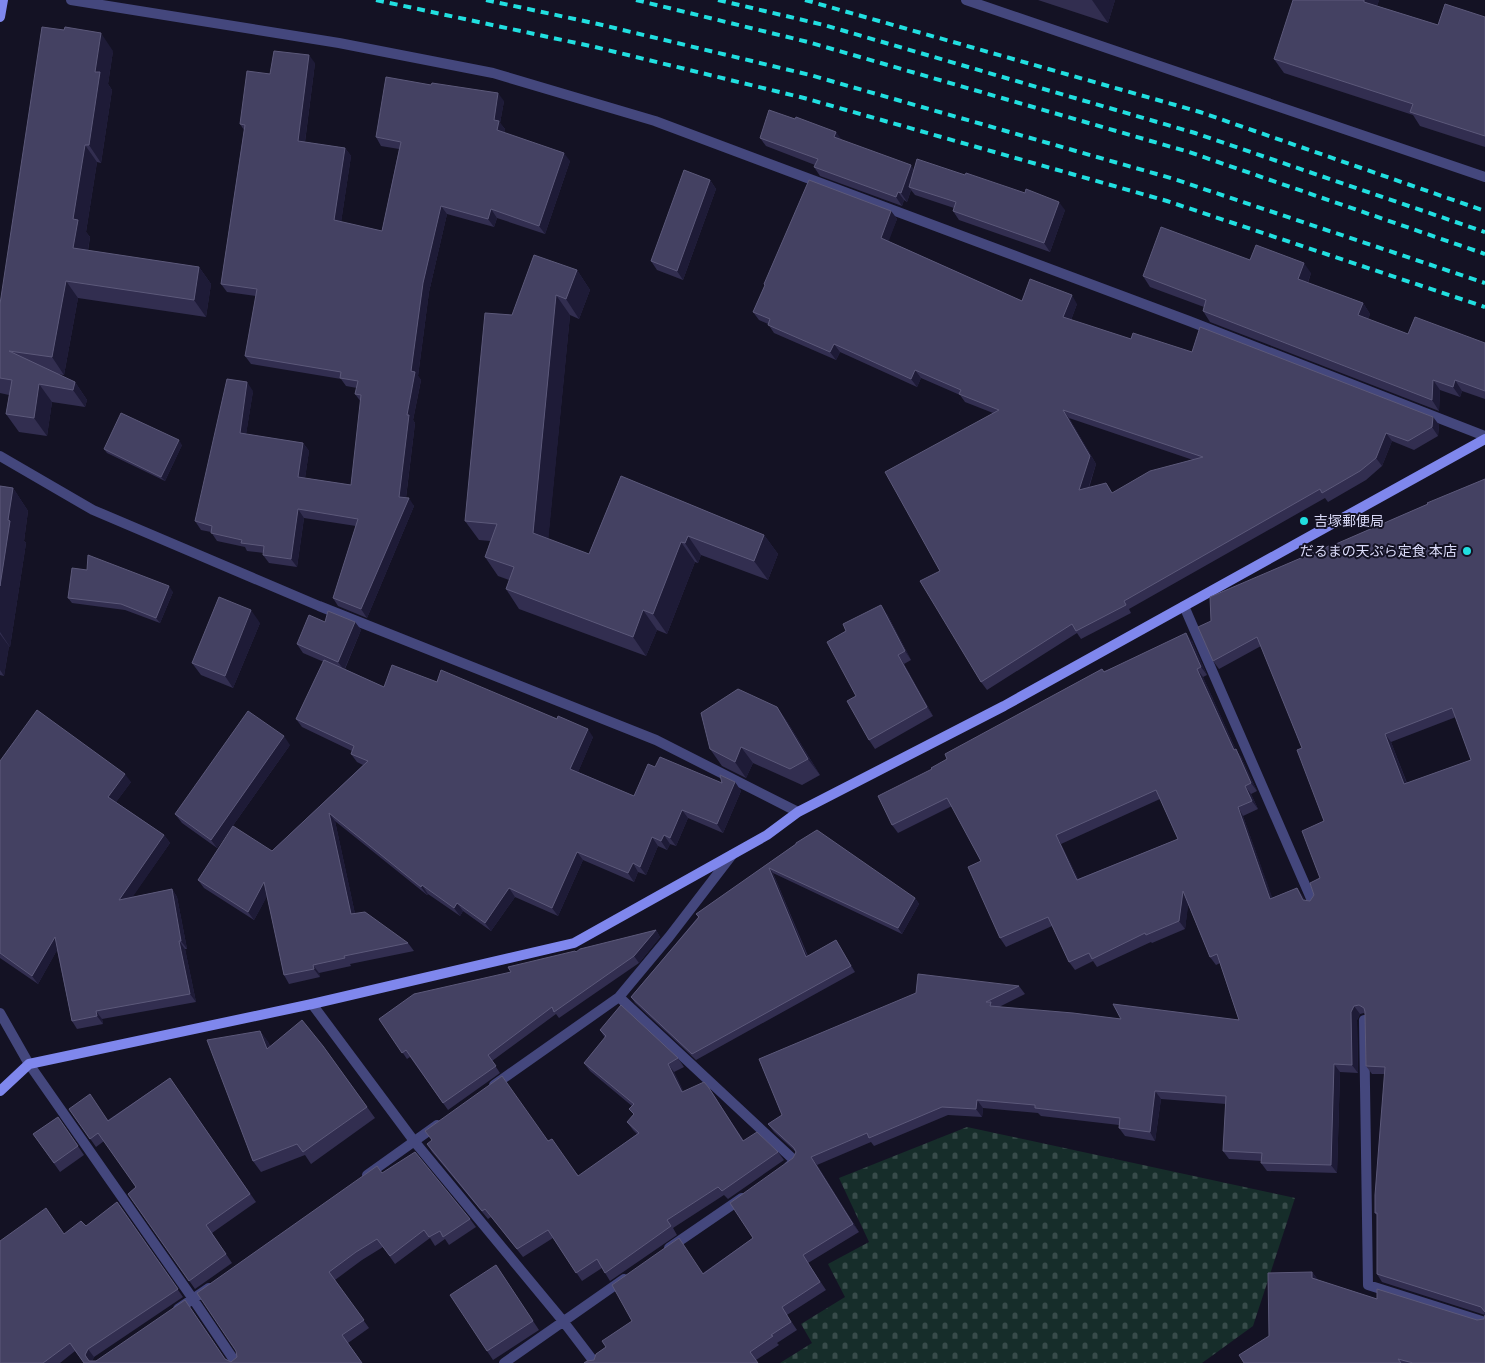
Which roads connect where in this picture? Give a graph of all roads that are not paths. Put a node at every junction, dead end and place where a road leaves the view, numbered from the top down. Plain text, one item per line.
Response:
1 (2, 0) edge
2 (71, 0) edge
3 (966, 0) edge
4 (0, 17) edge
5 (1485, 177) edge
6 (1485, 438) edge
7 (0, 456) edge
8 (1184, 606) junction
9 (798, 812) junction
10 (732, 854) junction
11 (1313, 903) edge
12 (619, 997) junction
13 (312, 1004) junction
14 (0, 1013) edge
15 (1364, 1020) edge
16 (29, 1064) junction
17 (0, 1091) edge
18 (485, 1091) edge
19 (446, 1119) edge
20 (414, 1141) junction
21 (779, 1172) edge
22 (359, 1181) edge
23 (747, 1194) edge
24 (659, 1255) edge
25 (635, 1272) edge
26 (217, 1282) edge
27 (193, 1299) junction
28 (169, 1315) edge
29 (563, 1321) junction
30 (1485, 1322) edge
31 (236, 1363) edge
32 (504, 1363) edge
33 (595, 1363) edge

1 - 4 street
2 - 6 street
3 - 5 street
6 - 8 street
7 - 9 street
8 - 9 street
8 - 11 street
9 - 10 street
10 - 12 street
10 - 13 street
12 - 18 street
12 - 21 street
13 - 16 street
13 - 20 street
14 - 16 street
15 - 30 street
16 - 17 street
16 - 27 street
19 - 20 street
20 - 22 street
20 - 29 street
23 - 24 street
25 - 29 street
26 - 27 street
27 - 28 street
27 - 31 street
29 - 32 street
29 - 33 street

